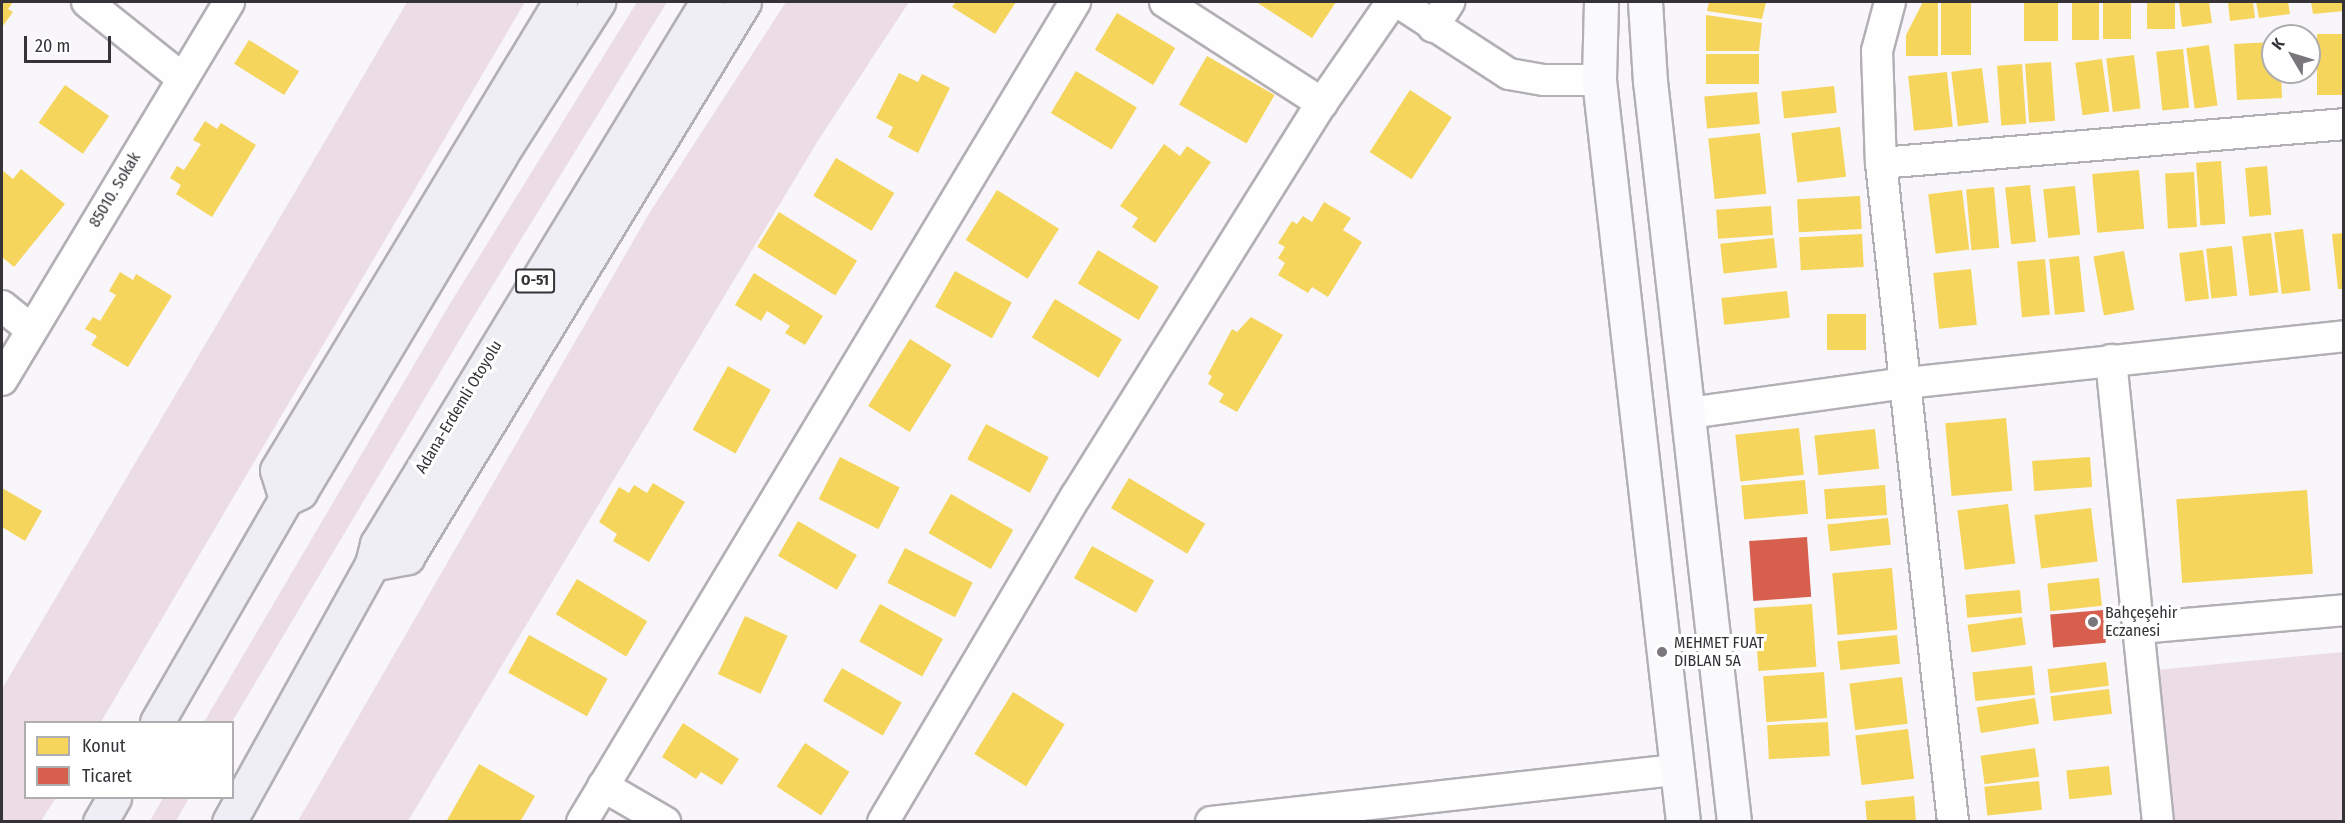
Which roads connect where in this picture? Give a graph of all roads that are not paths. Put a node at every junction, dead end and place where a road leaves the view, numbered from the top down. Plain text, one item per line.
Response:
1 (87, 2) edge
2 (228, 2) edge
3 (560, 2) edge
4 (598, 2) edge
5 (707, 2) edge
6 (744, 2) edge
7 (1075, 2) edge
8 (1165, 2) edge
9 (1392, 2) edge
10 (1398, 2) edge
11 (1449, 2) edge
12 (1601, 2) edge
13 (1645, 2) edge
14 (1890, 2) edge
15 (1432, 27) junction
16 (182, 78) junction
17 (1599, 81) junction
18 (1322, 103) junction
19 (2343, 124) edge
20 (1881, 163) junction
21 (2, 306) edge
22 (32, 330) junction
23 (2343, 336) edge
24 (2111, 360) junction
25 (2, 380) edge
26 (1906, 382) junction
27 (1689, 414) junction
28 (286, 499) junction
29 (372, 564) junction
30 (2343, 609) edge
31 (2140, 627) junction
32 (158, 721) edge
33 (1676, 770) junction
34 (603, 786) junction
35 (113, 799) edge
36 (100, 822) edge
37 (229, 822) edge
38 (582, 822) edge
39 (664, 822) edge
40 (883, 822) edge
41 (1211, 822) edge
42 (1683, 822) edge
43 (1734, 822) edge
44 (1953, 822) edge
45 (2158, 822) edge

1 - 16 street
2 - 16 street, 85010. Sokak
3 - 28 highway
4 - 28 highway
5 - 29 highway, Adana-Erdemli Otoyolu / O-51
6 - 29 highway
7 - 34 street
8 - 18 street
9 - 18 street
10 - 15 street
11 - 15 street
12 - 17 main road
13 - 27 main road
14 - 20 street
15 - 17 street
16 - 22 street, 85010. Sokak
17 - 33 main road
18 - 40 street
19 - 20 street
20 - 26 street
21 - 22 street
22 - 25 street, 85010. Sokak
23 - 24 street
24 - 26 street
24 - 31 street
26 - 27 street
26 - 44 street
27 - 43 main road
28 - 32 highway
29 - 37 highway, Adana-Erdemli Otoyolu / O-51
30 - 31 street
31 - 45 street
33 - 41 street
33 - 42 main road
34 - 38 street
34 - 39 street
35 - 36 highway

